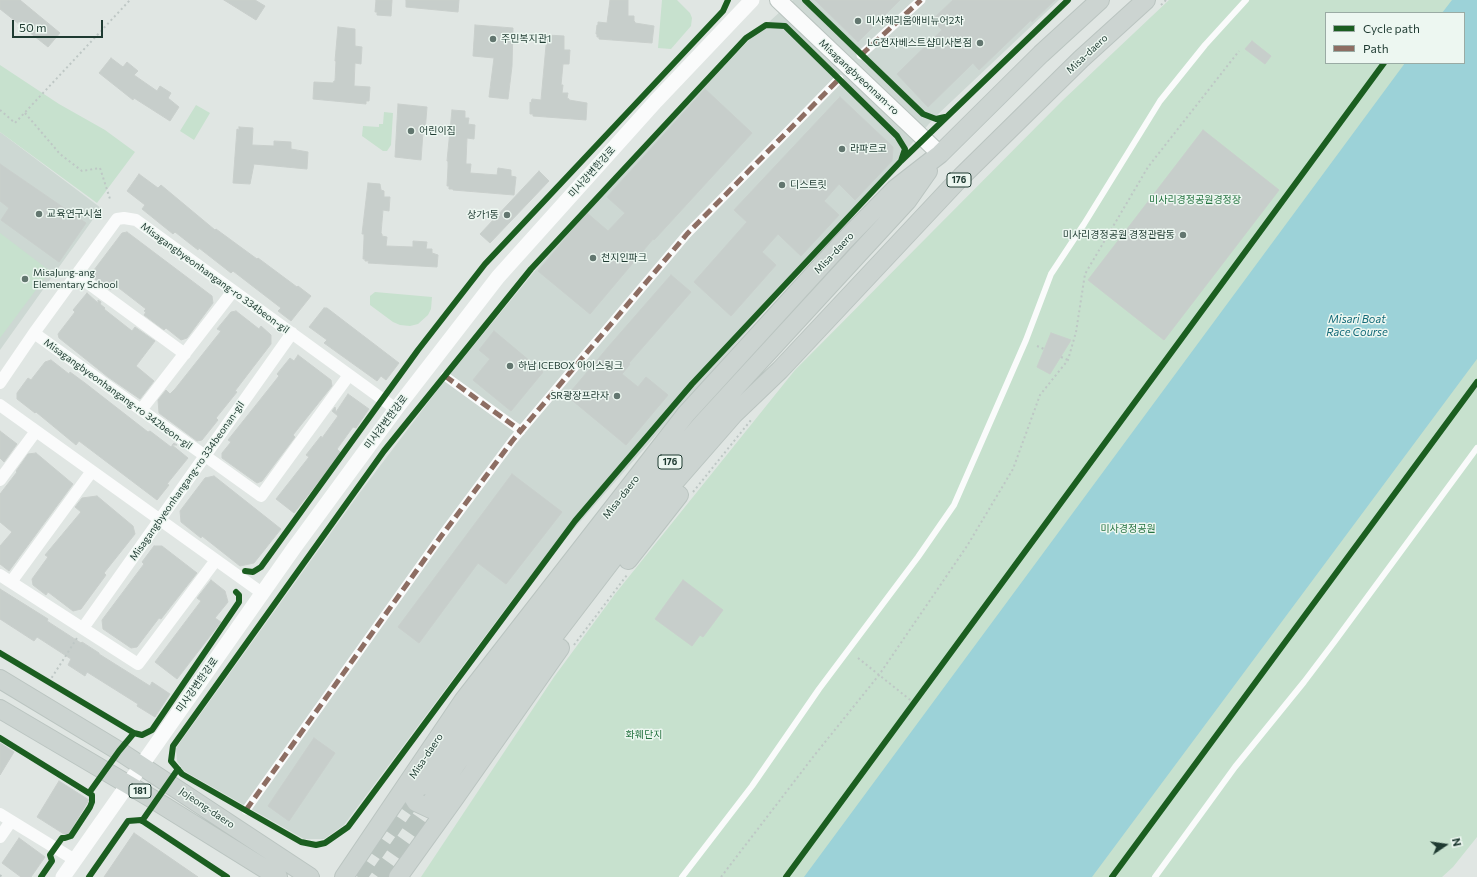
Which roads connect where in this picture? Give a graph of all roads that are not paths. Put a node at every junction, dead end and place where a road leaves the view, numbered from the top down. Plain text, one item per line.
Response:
1 (752, 0) edge
2 (778, 0) edge
3 (921, 0) edge
4 (1100, 0) edge
5 (1146, 0) edge
6 (1246, 0) edge
7 (861, 55) dead end
8 (839, 79) dead end
9 (940, 154) junction
10 (77, 274) junction
11 (234, 291) junction
12 (34, 333) junction
13 (292, 334) junction
14 (185, 354) junction
15 (780, 370) junction
16 (349, 375) junction
17 (445, 376) dead end
18 (0, 384) edge
19 (0, 406) edge
20 (396, 409) junction
21 (141, 410) junction
22 (36, 431) junction
23 (521, 431) junction
24 (1477, 448) edge
25 (204, 456) junction
26 (92, 471) junction
27 (0, 480) edge
28 (159, 519) junction
29 (216, 560) junction
30 (0, 575) edge
31 (11, 582) junction
32 (262, 593) junction
33 (83, 628) junction
34 (0, 679) edge
35 (0, 709) edge
36 (141, 765) junction
37 (128, 784) junction
38 (421, 788) junction
39 (454, 799) junction
40 (246, 810) dead end
41 (0, 814) edge
42 (11, 821) junction
43 (0, 837) edge
44 (75, 860) junction
45 (63, 877) edge
46 (278, 877) edge
47 (310, 877) edge
48 (344, 877) edge
49 (398, 877) edge
50 (682, 877) edge
51 (1155, 877) edge

1 - 20 street, 미사강변한강로
2 - 9 main road, Misagangbyeonnam-ro
3 - 7 street
4 - 9 main road, Misa-daero
5 - 15 main road, Misa-daero / 176
6 - 50 lane
8 - 23 street
9 - 38 main road, Misa-daero
10 - 11 street, Misagangbyeonhangang-ro 334beon-gil
10 - 12 street, Misagangbyeonhangang-ro 334beon-gil
10 - 14 street
11 - 13 street, Misagangbyeonhangang-ro 334beon-gil
11 - 14 street
12 - 18 street, Misagangbyeonhangang-ro 334beon-gil
12 - 21 street, Misagangbyeonhangang-ro 342beon-gil
13 - 16 street, Misagangbyeonhangang-ro 334beon-gil
13 - 25 street, Misagangbyeonhangang-ro 334beonan-gil
14 - 21 street
15 - 38 main road, Misa-daero / 176
15 - 39 main road, Misa-daero
16 - 20 street, Misagangbyeonhangang-ro 334beon-gil
16 - 25 street, Misagangbyeonhangang-ro 342beon-gil
17 - 23 street
19 - 22 street
20 - 32 street, 미사강변한강로
21 - 25 street, Misagangbyeonhangang-ro 342beon-gil
22 - 26 street
22 - 27 street
23 - 40 street
24 - 51 lane
25 - 28 street, Misagangbyeonhangang-ro 334beonan-gil
26 - 28 street
26 - 31 street
28 - 29 street
28 - 33 street, Misagangbyeonhangang-ro 334beonan-gil
29 - 32 street
29 - 33 street
30 - 31 street
31 - 33 street
32 - 36 street, 미사강변한강로
34 - 36 main road, Jojeong-daero / 181
35 - 37 main road, Jojeong-daero / 181
36 - 37 street, 미사강변한강로
36 - 47 main road, Jojeong-daero / 181
37 - 44 street, 미사강변한강로
37 - 46 main road, Jojeong-daero / 181
38 - 39 main road
38 - 48 main road, Misa-daero
39 - 49 main road, Misa-daero
41 - 42 street
42 - 43 street
42 - 44 street
44 - 45 street, 미사강변한강로

